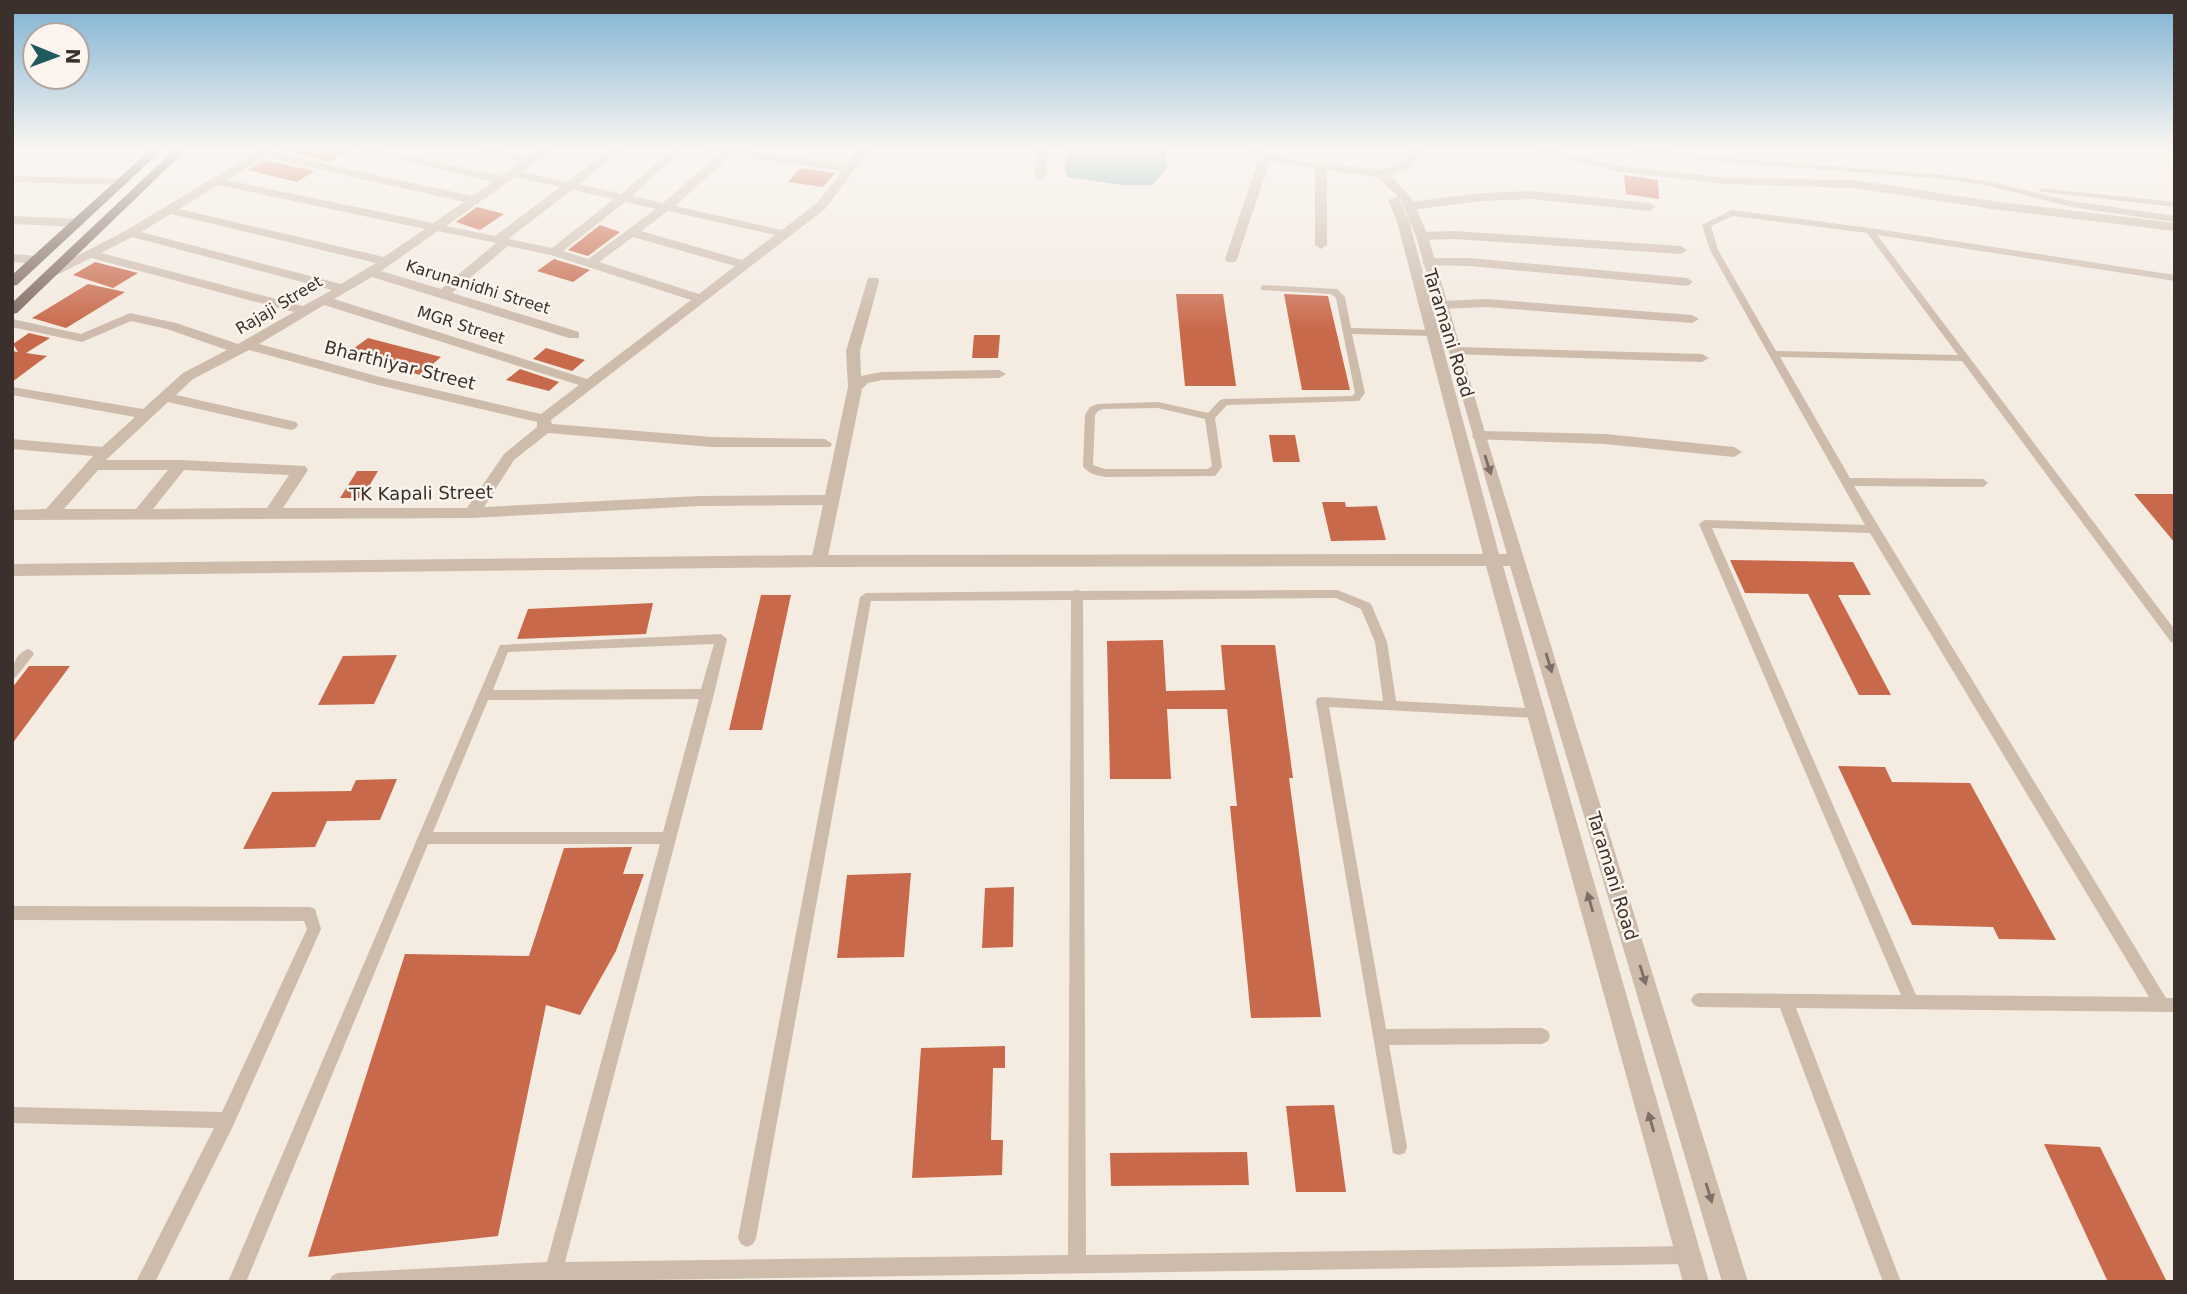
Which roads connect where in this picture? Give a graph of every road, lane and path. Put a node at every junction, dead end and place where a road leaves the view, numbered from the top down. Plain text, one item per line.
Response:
1 (93, 209) edge
2 (118, 209) edge
3 (170, 209) edge
4 (172, 209) edge
5 (352, 209) edge
6 (460, 209) edge
7 (541, 209) edge
8 (608, 209) edge
9 (663, 209) edge
10 (671, 209) edge
11 (817, 209) edge
12 (1248, 209) edge
13 (1321, 209) edge
14 (1398, 209) edge
15 (1410, 209) edge
16 (2028, 209) edge
17 (2108, 209) edge
18 (2175, 219) edge
19 (12, 220) edge
20 (79, 223) junction
21 (436, 227) junction
22 (2175, 227) edge
23 (1870, 231) junction
24 (131, 233) junction
25 (633, 233) junction
26 (785, 234) junction
27 (1422, 236) junction
28 (502, 241) junction
29 (1321, 245) dead end
30 (1681, 250) dead end
31 (554, 252) junction
32 (92, 254) junction
33 (12, 258) edge
34 (1231, 259) dead end
35 (37, 260) junction
36 (384, 261) junction
37 (591, 262) junction
38 (1428, 262) junction
39 (744, 265) junction
40 (54, 271) junction
41 (371, 272) junction
42 (2175, 278) edge
43 (873, 281) dead end
44 (12, 282) edge
45 (1687, 282) dead end
46 (341, 288) junction
47 (1264, 288) dead end
48 (443, 294) junction
49 (699, 299) junction
50 (323, 300) junction
51 (1440, 305) junction
52 (12, 310) edge
53 (305, 311) junction
54 (1692, 319) dead end
55 (12, 323) edge
56 (1347, 331) junction
57 (1433, 333) junction
58 (574, 335) dead end
59 (242, 347) junction
60 (1456, 351) junction
61 (1774, 354) junction
62 (1702, 358) dead end
63 (1965, 358) junction
64 (999, 374) dead end
65 (589, 384) junction
66 (855, 387) junction
67 (12, 391) edge
68 (164, 397) junction
69 (144, 414) junction
70 (1210, 417) junction
71 (545, 423) junction
72 (290, 425) dead end
73 (1479, 436) junction
74 (12, 444) edge
75 (825, 444) dead end
76 (105, 452) junction
77 (1734, 452) dead end
78 (94, 465) junction
79 (180, 465) junction
80 (1846, 482) junction
81 (1983, 483) dead end
82 (830, 500) junction
83 (472, 513) junction
84 (271, 514) junction
85 (12, 515) edge
86 (140, 515) junction
87 (49, 516) junction
88 (1873, 529) junction
89 (1518, 560) junction
90 (819, 561) junction
91 (1493, 561) junction
92 (12, 570) edge
93 (1077, 594) junction
94 (2175, 639) edge
95 (28, 654) dead end
96 (12, 674) edge
97 (708, 694) junction
98 (486, 695) junction
99 (1390, 706) junction
100 (1537, 713) junction
101 (424, 838) junction
102 (670, 838) junction
103 (12, 914) edge
104 (1699, 1000) dead end
105 (1785, 1000) junction
106 (1912, 1001) junction
107 (2168, 1005) edge
108 (1542, 1036) dead end
109 (1380, 1037) junction
110 (12, 1115) edge
111 (227, 1120) junction
112 (1399, 1147) dead end
113 (747, 1238) dead end
114 (1689, 1255) junction
115 (1077, 1263) junction
116 (554, 1271) junction
117 (145, 1282) edge
118 (237, 1282) edge
119 (338, 1282) edge
120 (1696, 1282) edge
121 (1735, 1282) edge
122 (1892, 1282) edge

1 - 20 main road
2 - 40 main road
3 - 24 street
4 - 36 street
5 - 21 street
6 - 21 street, Rajaji Street
7 - 28 street
8 - 31 street
9 - 25 street
10 - 26 street
11 - 26 street
12 - 34 street
13 - 29 street
14 - 57 street, Taramani Road
15 - 27 street, Taramani Road
16 - 22 street
17 - 18 lane
19 - 20 street
20 - 35 main road
21 - 28 street
21 - 36 street, Rajaji Street
23 - 42 lane
23 - 61 lane
23 - 63 lane
24 - 32 street
24 - 46 street
25 - 37 street
25 - 39 street
26 - 39 street
27 - 30 street
27 - 38 street, Taramani Road
28 - 31 street
28 - 48 street
31 - 37 street
32 - 40 street
32 - 53 street
33 - 35 street
35 - 44 main road
36 - 41 street, Rajaji Street
37 - 49 street
38 - 45 street
38 - 51 street, Taramani Road
39 - 49 street
40 - 52 main road
41 - 46 street, Rajaji Street
41 - 48 street, Karunanidhi Street
43 - 66 street
46 - 50 street, Rajaji Street
47 - 56 lane
48 - 58 street, Karunanidhi Street
49 - 65 street
50 - 53 street, Rajaji Street
50 - 65 street, MGR Street
51 - 54 street
51 - 60 street, Taramani Road
53 - 59 street, Rajaji Street
55 - 59 street, Bharthiyar Street
56 - 57 lane
56 - 70 lane
57 - 91 street, Taramani Road
59 - 68 street, Rajaji Street
59 - 71 street, Bharthiyar Street
60 - 62 street
60 - 73 street, Taramani Road
61 - 63 lane
61 - 80 lane
63 - 94 lane
64 - 66 street
65 - 71 street
66 - 82 street
67 - 69 street
68 - 69 street, Rajaji Street
68 - 72 street
69 - 76 street, Rajaji Street
70 - 70 lane
71 - 75 street, Bharthiyar Street
71 - 83 street
73 - 77 street
73 -> 89 street, Taramani Road
74 - 76 street
76 - 78 street, Rajaji Street
78 - 79 street
78 - 87 street, Rajaji Street
79 - 84 street
79 - 86 street
80 - 81 lane
80 - 88 lane
82 - 83 street, TK Kapali Street
82 - 90 street
83 - 84 street, TK Kapali Street
84 - 86 street, TK Kapali Street
85 - 87 street, TK Kapali Street
86 - 87 street, TK Kapali Street
88 - 106 lane
88 - 107 lane
89 - 91 street
89 -> 121 street, Taramani Road
90 - 91 street
90 - 92 street
91 - 100 street, Taramani Road
93 - 99 lane
93 - 113 lane
93 - 115 lane
95 - 96 lane
97 - 98 lane
97 - 98 lane
97 - 102 lane
98 - 101 lane
99 - 100 lane
99 - 109 lane
114 -> 100 street, Taramani Road
101 - 102 lane
101 - 118 lane
102 - 116 lane
103 - 111 lane
104 - 105 lane
105 - 106 lane
105 - 122 lane
106 - 107 lane
108 - 109 lane
109 - 112 lane
110 - 111 lane
111 - 117 lane
114 - 115 lane
114 - 120 street, Taramani Road
115 - 116 lane
116 - 119 lane

